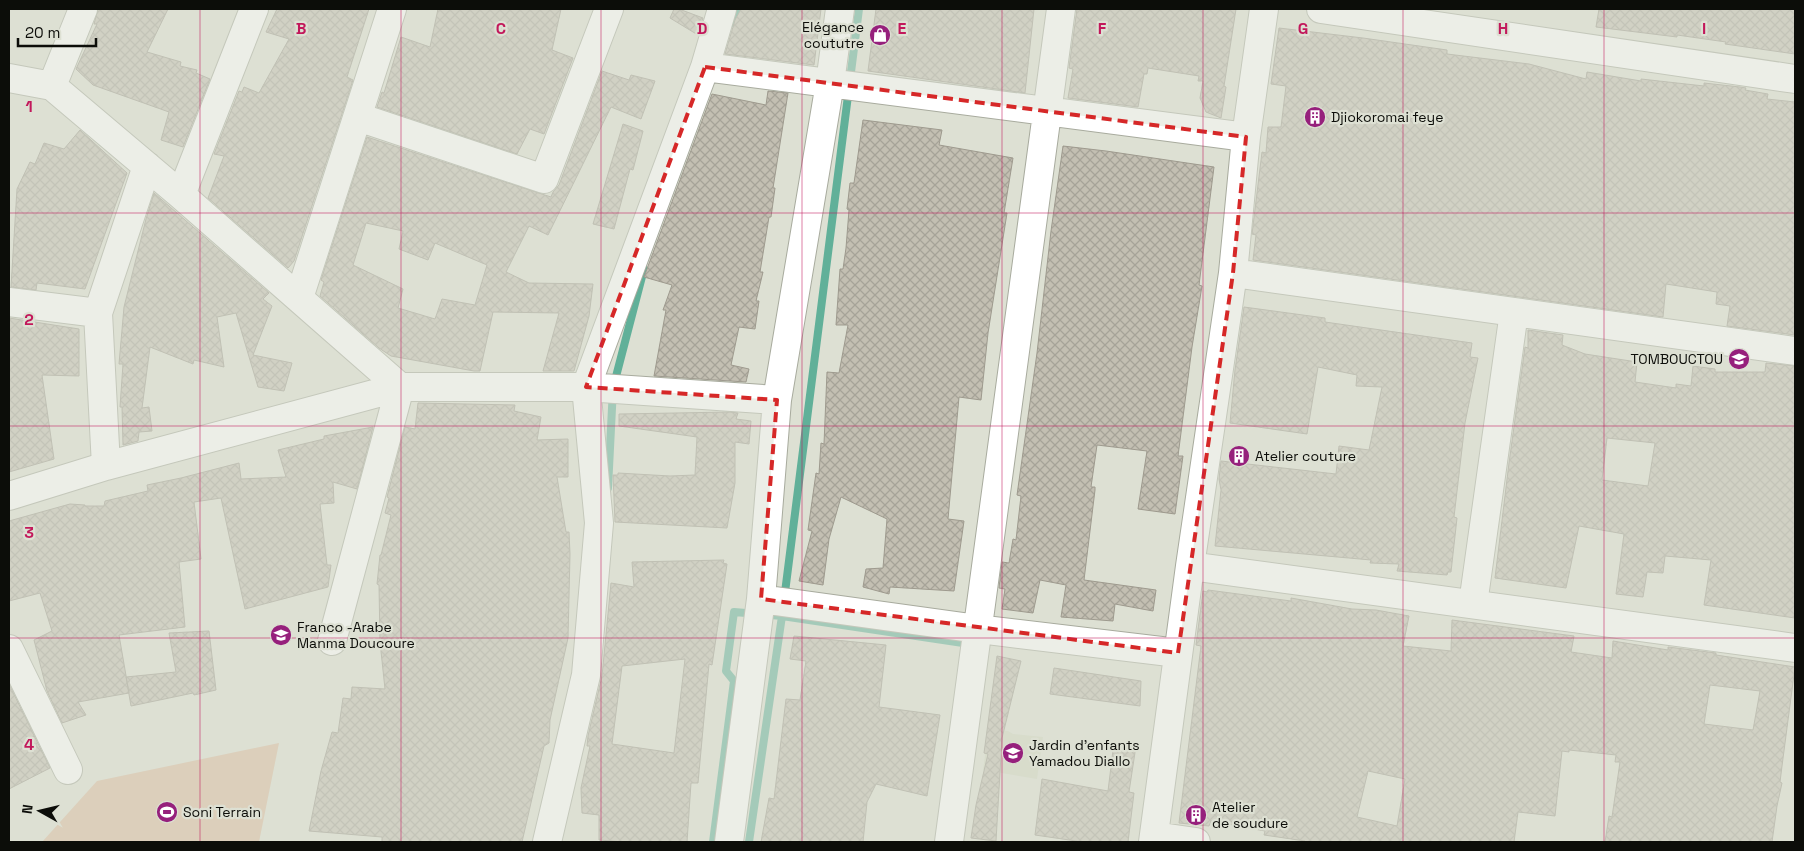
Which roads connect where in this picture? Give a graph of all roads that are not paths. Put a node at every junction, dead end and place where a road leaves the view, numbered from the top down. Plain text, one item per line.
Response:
1 (83, 9) edge
2 (254, 9) edge
3 (392, 9) edge
4 (609, 9) edge
5 (722, 9) edge
6 (840, 9) edge
7 (1061, 9) edge
8 (1264, 9) edge
9 (1321, 9) edge
10 (705, 67) junction
11 (9, 78) edge
12 (1795, 78) edge
13 (830, 83) junction
14 (52, 86) junction
15 (1048, 112) junction
16 (358, 117) junction
17 (1246, 137) junction
18 (147, 166) junction
19 (181, 194) junction
20 (1233, 273) junction
21 (298, 298) junction
22 (9, 302) edge
23 (1514, 312) junction
24 (98, 313) junction
25 (1795, 351) edge
26 (400, 387) junction
27 (586, 387) junction
28 (777, 400) junction
29 (106, 466) junction
30 (9, 496) edge
31 (1190, 566) junction
32 (761, 599) junction
33 (1473, 604) junction
34 (978, 629) junction
35 (332, 641) dead end
36 (1795, 648) edge
37 (9, 649) edge
38 (1178, 653) junction
39 (68, 770) dead end
40 (1154, 839) edge
41 (547, 842) edge
42 (729, 842) edge
43 (949, 842) edge
44 (1196, 842) edge

1 - 14 street
2 - 19 street
3 - 16 street
4 - 16 street
5 - 10 street
6 - 13 street
7 - 15 street
8 - 17 street
9 - 12 street
10 - 13 street
10 - 27 street
11 - 14 street
13 - 15 street
13 - 28 street
14 - 18 street
15 - 17 street
15 - 34 street
16 - 21 street
17 - 20 street
18 - 19 street
18 - 24 street
19 - 21 street
20 - 23 street
20 - 31 street
21 - 26 street
22 - 24 street
23 - 25 street
23 - 33 street
24 - 29 street
26 - 27 street
26 - 29 street
26 - 35 street
27 - 28 street
27 - 41 street
28 - 32 street
29 - 30 street
31 - 33 street
31 - 38 street
32 - 34 street
32 - 42 street
33 - 36 street
34 - 38 street
34 - 43 street
37 - 39 street
38 - 40 street
40 - 44 street

